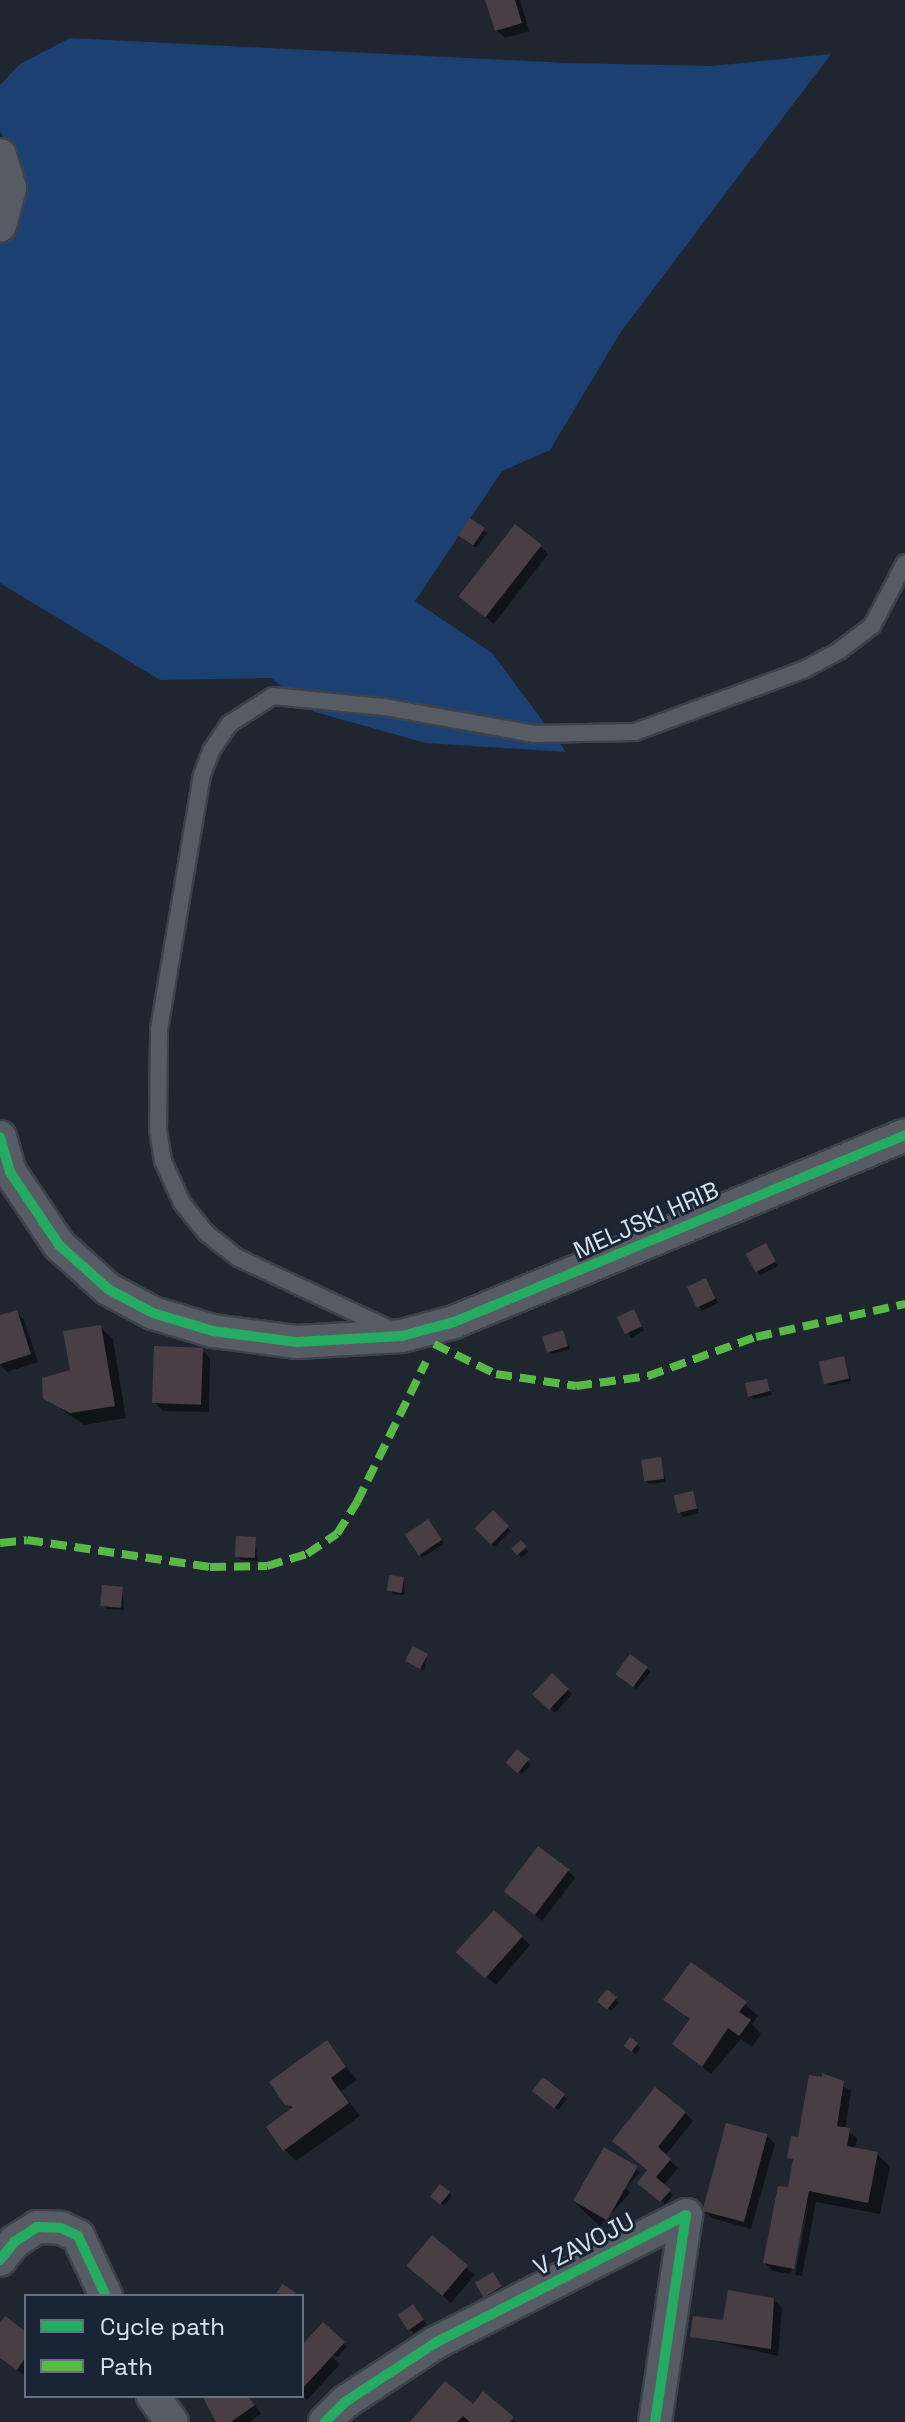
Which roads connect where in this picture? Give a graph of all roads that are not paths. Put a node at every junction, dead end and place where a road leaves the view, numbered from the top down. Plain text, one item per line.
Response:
1 (0, 155) edge
2 (0, 226) edge
3 (905, 563) edge
4 (905, 1135) edge
5 (0, 1137) edge
6 (402, 1336) junction
7 (7, 2251) edge
8 (105, 2294) edge
9 (154, 2398) edge
10 (172, 2422) edge
11 (325, 2422) edge
12 (655, 2422) edge

1 - 2 street
3 - 6 lane
4 - 6 street, MELJSKI HRIB
5 - 6 street, MELJSKI HRIB
7 - 8 street
9 - 10 street
11 - 12 street, V ZAVOJU

